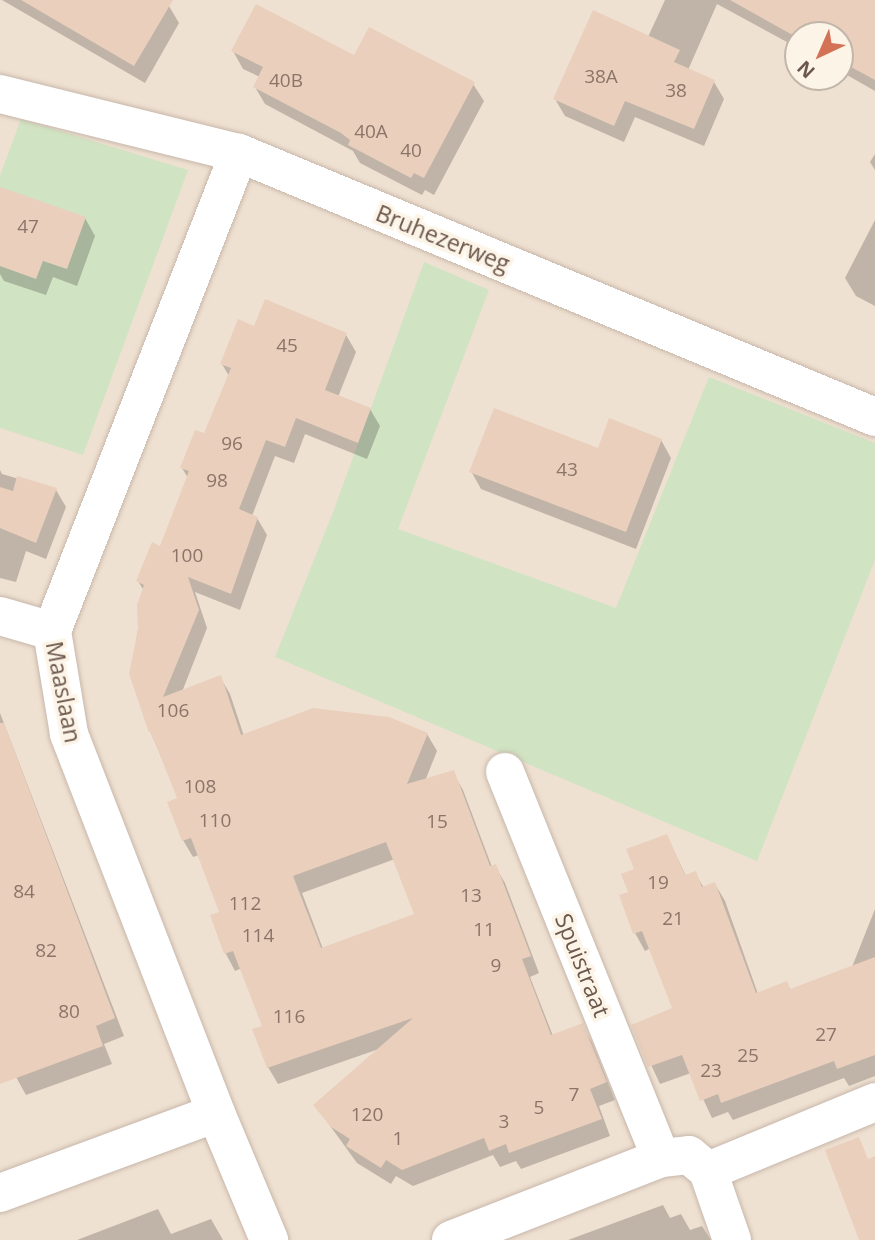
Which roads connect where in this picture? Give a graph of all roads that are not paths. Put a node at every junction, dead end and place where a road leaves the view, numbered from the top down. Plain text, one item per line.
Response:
1 (0, 94) edge
2 (239, 153) junction
3 (875, 416) edge
4 (0, 616) edge
5 (52, 631) junction
6 (505, 772) dead end
7 (875, 1102) edge
8 (216, 1113) junction
9 (661, 1158) junction
10 (708, 1171) junction
11 (0, 1193) edge
12 (269, 1240) edge
13 (452, 1240) edge
14 (732, 1240) edge

1 - 2 street, Bruhezerweg
2 - 3 street, Bruhezerweg
2 - 5 street, Maaslaan
4 - 5 street
5 - 8 street, Maaslaan
6 - 9 street, Spuistraat
7 - 10 street
8 - 11 street
8 - 12 street, Maaslaan
9 - 10 street
9 - 13 street
10 - 14 street

